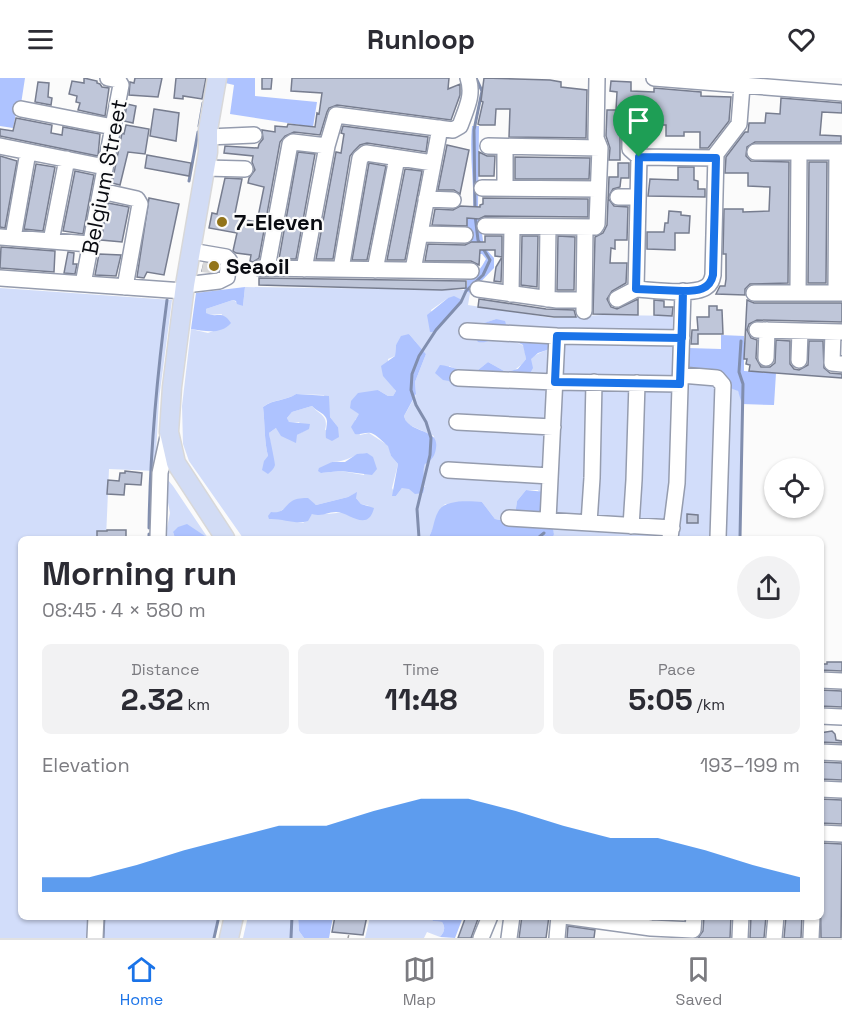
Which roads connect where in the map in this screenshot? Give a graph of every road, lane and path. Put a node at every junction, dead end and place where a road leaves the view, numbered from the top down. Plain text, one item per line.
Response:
1 (108, 78) edge
2 (217, 78) edge
3 (468, 78) edge
4 (597, 78) edge
5 (604, 78) edge
6 (654, 78) edge
7 (768, 83) edge
8 (742, 86) junction
9 (842, 93) edge
10 (21, 109) dead end
11 (113, 127) junction
12 (440, 128) junction
13 (254, 135) dead end
14 (208, 137) junction
15 (630, 137) dead end
16 (0, 146) edge
17 (327, 146) junction
18 (488, 146) dead end
19 (600, 146) junction
20 (504, 147) junction
21 (28, 152) junction
22 (755, 152) dead end
23 (799, 152) junction
24 (839, 152) edge
25 (639, 157) junction
26 (397, 158) junction
27 (716, 158) junction
28 (67, 159) junction
29 (433, 163) junction
30 (105, 167) junction
31 (205, 168) junction
32 (245, 169) dead end
33 (482, 188) dead end
34 (505, 188) junction
35 (598, 189) junction
36 (101, 191) junction
37 (618, 197) dead end
38 (638, 197) junction
39 (426, 199) junction
40 (453, 200) dead end
41 (485, 226) dead end
42 (512, 227) junction
43 (548, 227) junction
44 (585, 228) junction
45 (420, 234) junction
46 (465, 235) dead end
47 (6, 238) edge
48 (51, 241) junction
49 (90, 244) junction
50 (191, 251) junction
51 (304, 268) junction
52 (340, 269) junction
53 (375, 270) junction
54 (413, 270) junction
55 (471, 271) dead end
56 (0, 278) edge
57 (83, 284) junction
58 (125, 287) junction
59 (184, 288) junction
60 (478, 289) dead end
61 (636, 289) junction
62 (683, 291) junction
63 (754, 293) dead end
64 (798, 293) junction
65 (839, 293) edge
66 (510, 294) junction
67 (547, 299) junction
68 (617, 299) dead end
69 (800, 331) junction
70 (467, 332) dead end
71 (838, 332) edge
72 (557, 336) junction
73 (682, 338) junction
74 (766, 358) dead end
75 (799, 360) dead end
76 (837, 363) edge
77 (458, 378) dead end
78 (680, 379) junction
79 (555, 382) junction
80 (594, 382) junction
81 (637, 383) junction
82 (457, 422) dead end
83 (553, 427) junction
84 (169, 432) junction
85 (448, 470) dead end
86 (550, 476) junction
87 (509, 518) dead end
88 (548, 520) junction
89 (589, 523) junction
90 (630, 526) junction
91 (671, 533) edge
92 (158, 536) edge
93 (224, 536) edge
94 (718, 536) edge
95 (824, 680) edge
96 (842, 681) edge
97 (824, 716) edge
98 (842, 717) edge
99 (824, 752) edge
100 (842, 753) edge
101 (824, 789) edge
102 (842, 790) edge
103 (824, 833) edge
104 (842, 834) edge
105 (96, 920) edge
106 (233, 920) edge
107 (488, 920) edge
108 (511, 920) edge
109 (560, 920) edge
110 (604, 920) edge
111 (741, 920) edge
112 (776, 920) edge
113 (812, 920) edge
114 (651, 922) edge
115 (693, 923) edge
116 (349, 934) dead end
117 (95, 938) edge
118 (229, 938) edge
119 (348, 938) edge
120 (481, 938) edge
121 (509, 938) edge
122 (557, 938) edge
123 (740, 938) edge
124 (774, 938) edge
125 (811, 938) edge

1 - 11 street, Belgium Street
2 - 14 main road
3 - 12 street
4 - 19 street
5 - 19 street
6 - 8 street
7 - 8 street
7 - 9 street
8 - 27 street
10 - 11 street
11 - 30 street, Belgium Street
12 - 17 street
12 - 29 street
13 - 14 street
14 - 31 main road
15 - 25 street
16 - 21 street
17 - 51 street
17 - 51 street
18 - 20 street
19 - 20 street
19 - 35 street
20 - 34 street
21 - 28 street
21 - 47 street
22 - 23 street
23 - 24 street
23 - 64 street
24 - 65 street
25 - 27 street
25 - 38 street
26 - 29 street
26 - 52 street
26 - 53 street
27 - 62 street
28 - 30 street
28 - 48 street
29 - 39 street
30 - 36 street, Belgium Street
31 - 32 street
31 - 50 main road
33 - 34 street
34 - 35 street
35 - 44 street
36 - 49 street, Belgium Street
36 - 58 street
37 - 38 street
38 - 61 street
39 - 40 street
39 - 45 street
41 - 42 street
42 - 43 street
42 - 66 street
43 - 44 street
43 - 67 street
44 - 67 street
45 - 46 street
45 - 54 street
47 - 48 street
48 - 49 street
49 - 57 street, Belgium Street
50 - 59 main road
50 - 59 street
51 - 52 street
52 - 53 street
53 - 54 street
54 - 55 street
56 - 57 street
57 - 58 street
58 - 59 street
59 - 84 main road
60 - 66 street
61 - 62 street
61 - 68 street
62 - 73 street
63 - 64 street
64 - 65 street
66 - 67 street
69 - 71 street
69 - 74 street
69 - 75 street
70 - 72 street
71 - 76 street
72 - 73 street
72 - 79 street
73 - 78 street
77 - 79 street
78 - 81 street
78 - 91 street
78 - 94 street
79 - 80 street
79 - 83 street
80 - 81 street
80 - 89 street
81 - 90 street
82 - 83 street
83 - 86 street
84 - 92 street
84 - 93 main road
85 - 86 street
86 - 88 street
87 - 88 street
88 - 89 street
89 - 90 street
90 - 91 street
95 - 96 street
97 - 98 street
99 - 100 street
101 - 102 street
103 - 104 street
105 - 117 street
106 - 118 main road
107 - 120 street
108 - 121 street
109 - 122 street
110 - 114 street
111 - 123 street
112 - 124 street
113 - 125 street
114 - 115 street
116 - 119 path

